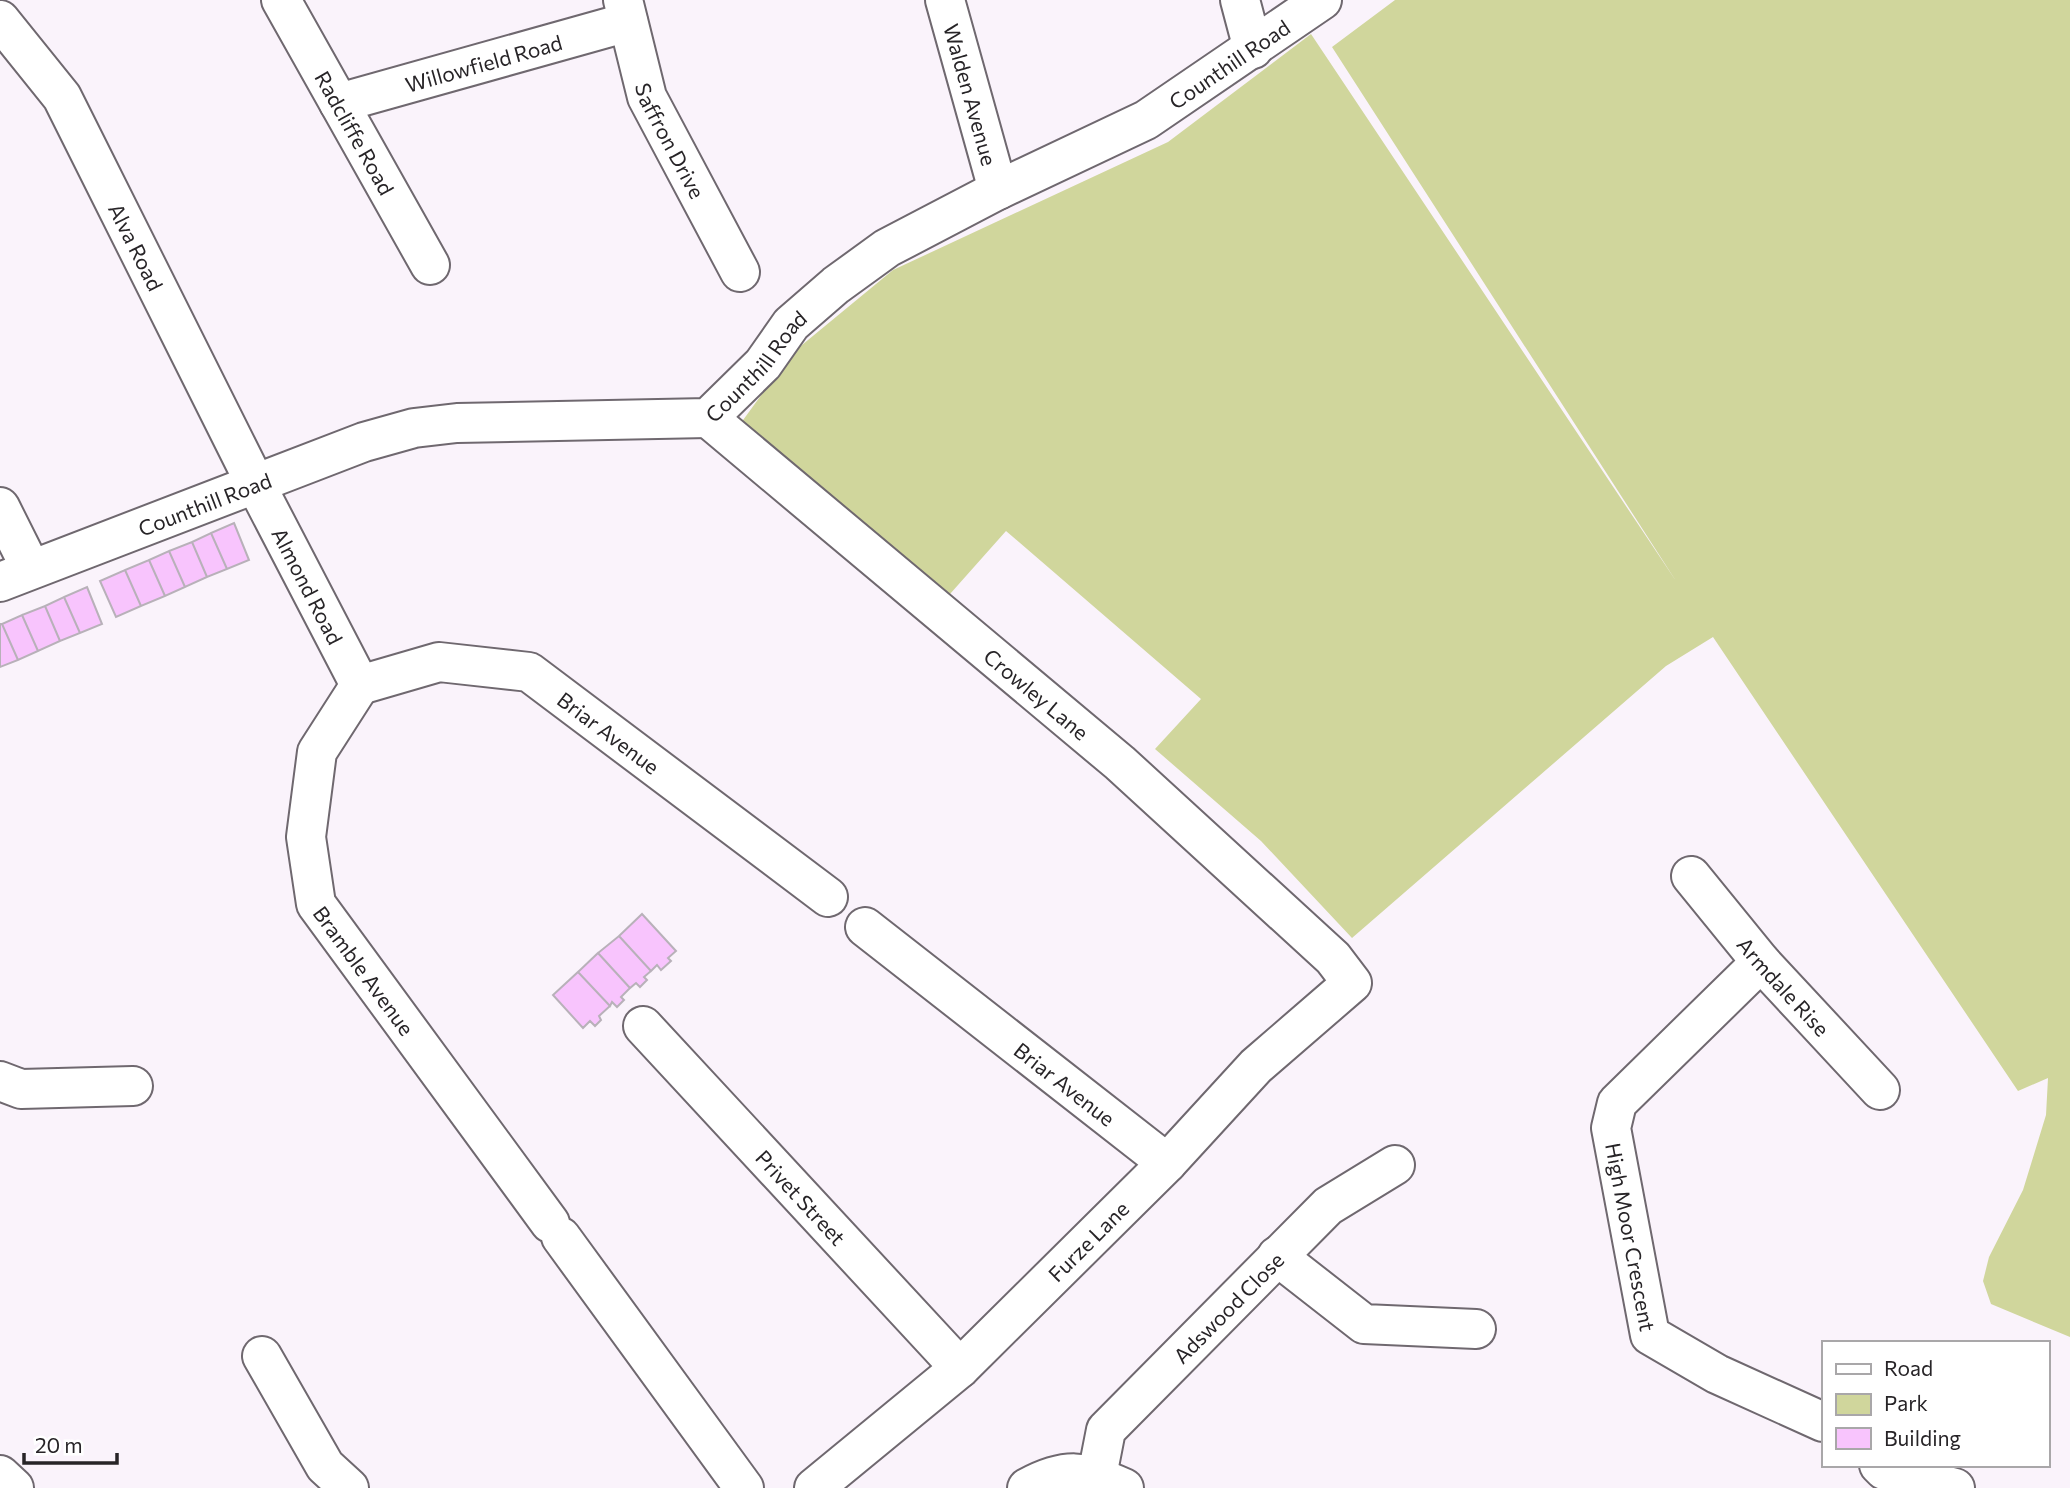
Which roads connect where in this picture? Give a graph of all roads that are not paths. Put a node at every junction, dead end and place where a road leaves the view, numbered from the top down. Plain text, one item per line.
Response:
1 (281, 0) edge
2 (945, 0) edge
3 (1240, 0) edge
4 (1322, 0) edge
5 (626, 11) edge
6 (0, 20) edge
7 (1253, 49) junction
8 (339, 103) junction
9 (998, 191) junction
10 (430, 265) dead end
11 (740, 272) dead end
12 (708, 418) junction
13 (256, 485) junction
14 (0, 507) edge
15 (15, 576) edge
16 (360, 685) junction
17 (1691, 876) dead end
18 (828, 897) dead end
19 (865, 927) dead end
20 (1761, 962) junction
21 (1352, 984) joint
22 (643, 1026) dead end
23 (0, 1082) edge
24 (133, 1086) dead end
25 (1880, 1090) dead end
26 (1167, 1163) junction
27 (1395, 1165) dead end
28 (1277, 1256) junction
29 (1476, 1329) dead end
30 (261, 1356) dead end
31 (960, 1368) junction
32 (1822, 1422) edge
33 (1879, 1474) edge
34 (0, 1475) edge
35 (1110, 1482) edge
36 (14, 1488) edge
37 (349, 1488) edge
38 (744, 1488) edge
39 (814, 1488) edge
40 (1027, 1488) edge
41 (1955, 1488) edge

1 - 8 street, Radcliffe Road
2 - 9 street, Walden Avenue
3 - 7 street
4 - 7 street, Counthill Road
5 - 8 street, Willowfield Road
5 - 11 street, Saffron Drive
6 - 13 street, Alva Road
7 - 9 street, Counthill Road
8 - 10 street, Radcliffe Road
9 - 12 street, Counthill Road
12 - 13 street, Counthill Road
12 - 21 street, Crowley Lane
13 - 15 street, Counthill Road
13 - 16 street, Almond Road
14 - 15 street
16 - 18 street, Briar Avenue
16 - 38 street, Bramble Avenue
17 - 20 street, Armdale Rise
19 - 26 street, Briar Avenue
20 - 25 street, Armdale Rise
20 - 32 street, High Moor Crescent
21 - 26 street, Furze Lane
22 - 31 street, Privet Street
23 - 24 street
26 - 31 street, Furze Lane
27 - 28 street, Adswood Close
28 - 29 street
28 - 35 street, Adswood Close
30 - 37 street
31 - 39 street, Furze Lane
33 - 41 street
34 - 36 street
35 - 40 street

